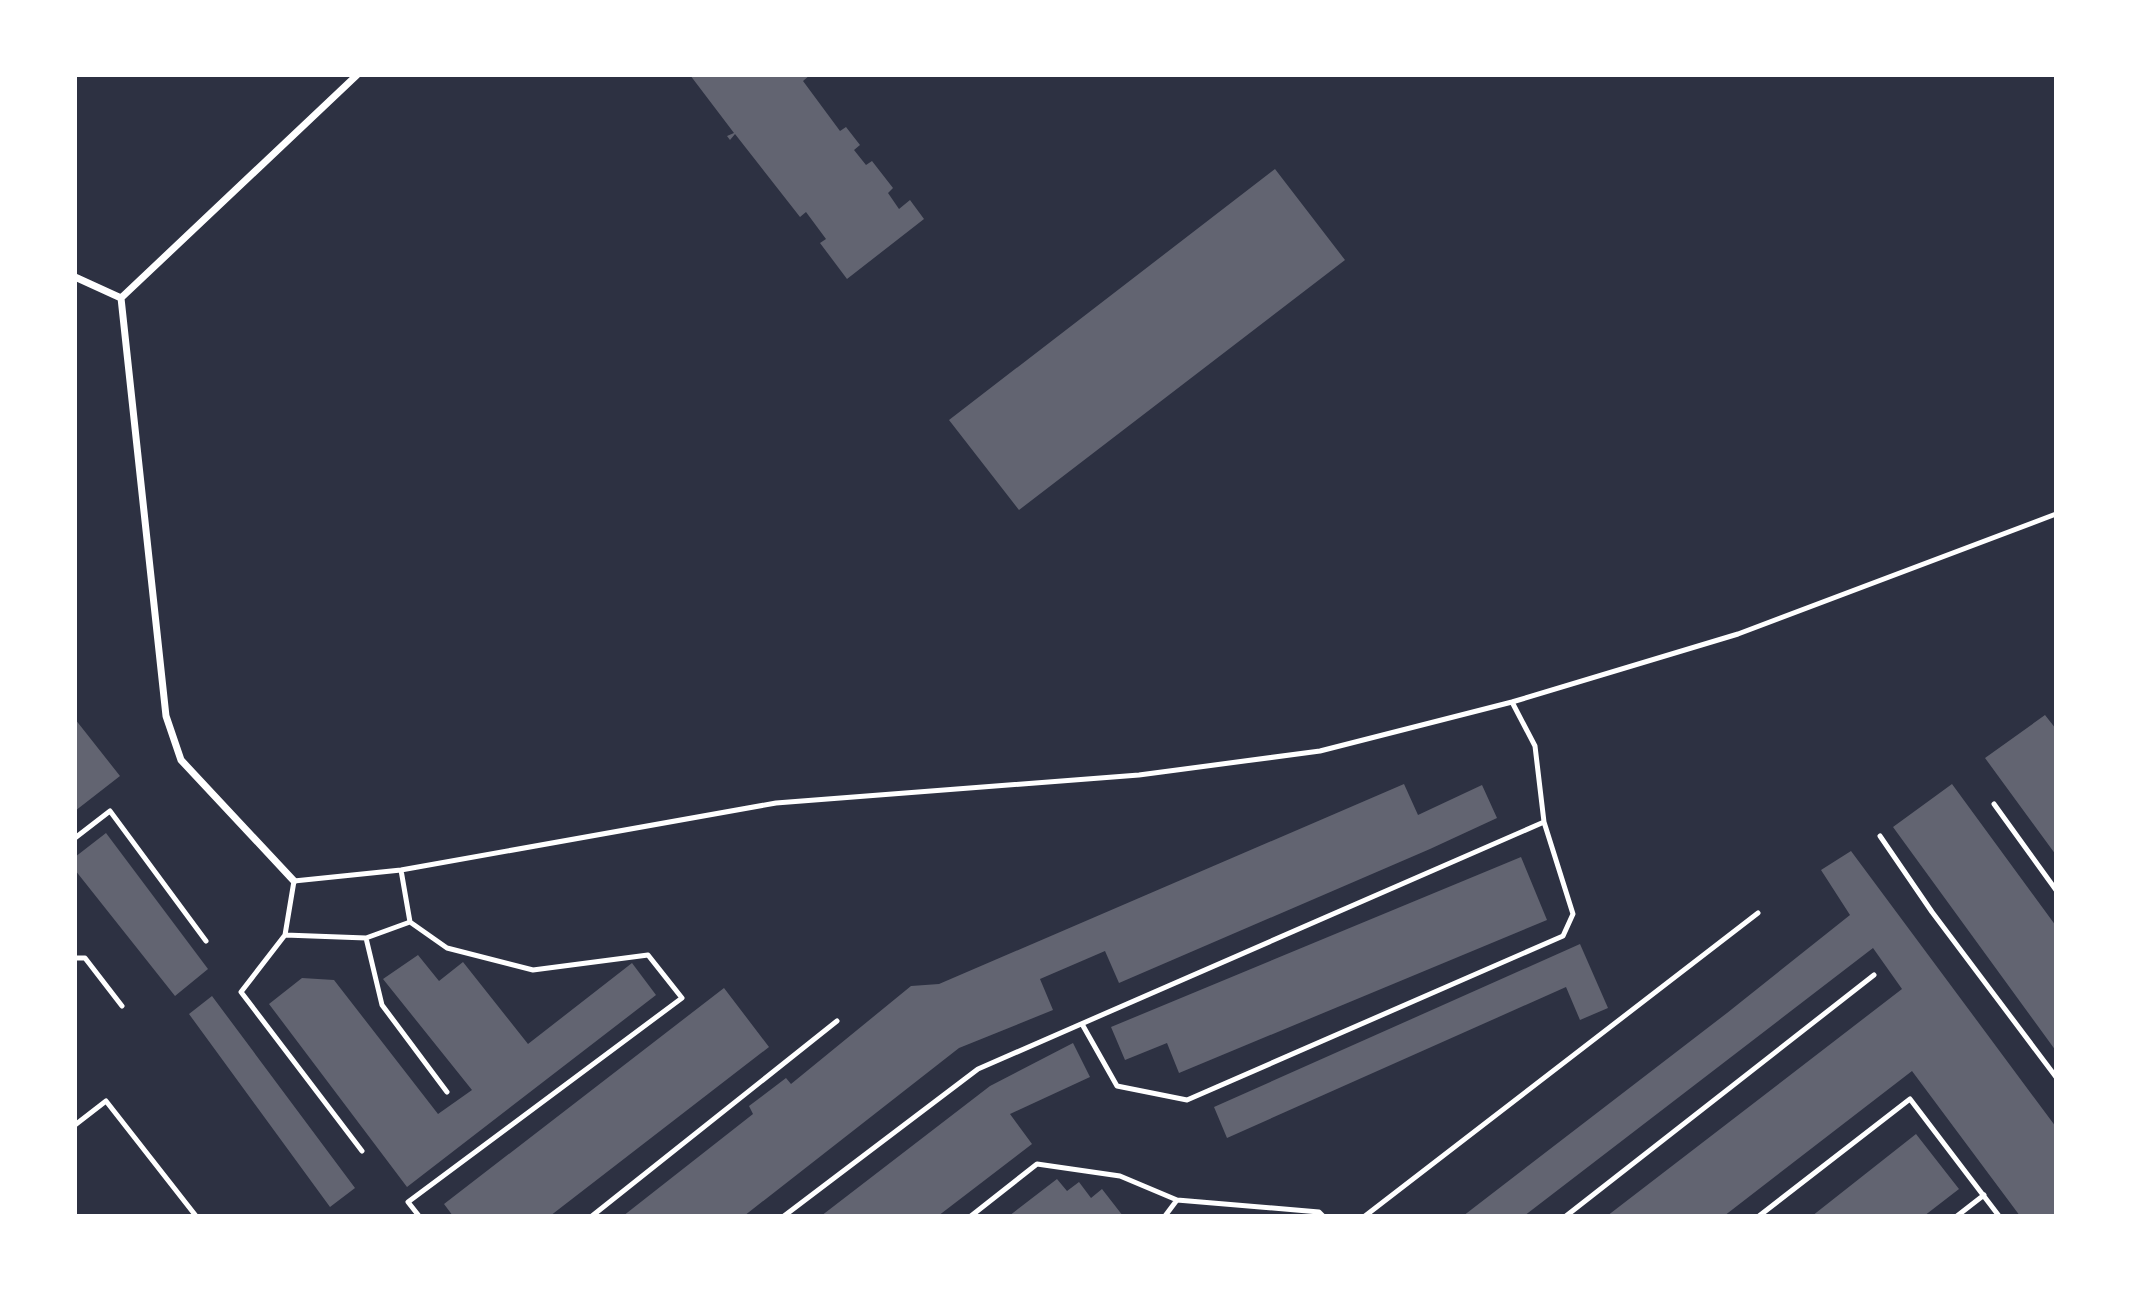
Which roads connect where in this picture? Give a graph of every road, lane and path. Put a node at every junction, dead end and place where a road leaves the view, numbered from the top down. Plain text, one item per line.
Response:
1 (357, 75) edge
2 (75, 277) edge
3 (121, 298) junction
4 (2056, 514) edge
5 (1512, 702) junction
6 (1994, 804) dead end
7 (1544, 822) junction
8 (1880, 836) dead end
9 (75, 838) edge
10 (401, 870) junction
11 (294, 881) junction
12 (2056, 890) edge
13 (1758, 913) dead end
14 (410, 922) junction
15 (285, 935) junction
16 (366, 938) junction
17 (206, 941) dead end
18 (75, 958) edge
19 (1874, 975) dead end
20 (122, 1006) dead end
21 (837, 1021) dead end
22 (1082, 1024) junction
23 (2056, 1077) edge
24 (447, 1092) dead end
25 (75, 1125) edge
26 (362, 1152) dead end
27 (1984, 1195) junction
28 (1177, 1200) junction
29 (196, 1216) edge
30 (419, 1216) edge
31 (592, 1216) edge
32 (784, 1216) edge
33 (971, 1216) edge
34 (1165, 1216) edge
35 (1323, 1216) edge
36 (1365, 1216) edge
37 (1566, 1216) edge
38 (1759, 1216) edge
39 (1957, 1216) edge
40 (1999, 1216) edge

1 - 3 street
2 - 3 street
3 - 11 street
4 - 5 lane
5 - 7 lane
5 - 10 lane
6 - 12 lane
7 - 22 lane
7 - 22 lane
8 - 23 lane
9 - 17 lane
10 - 11 lane
10 - 14 lane
11 - 15 lane
13 - 36 lane
14 - 16 lane
14 - 30 lane
15 - 16 lane
15 - 26 lane
16 - 24 lane
18 - 20 lane
19 - 37 lane
21 - 31 lane
22 - 32 lane
25 - 29 lane
27 - 38 lane
27 - 39 lane
27 - 40 lane
28 - 33 lane
28 - 34 lane
28 - 35 lane

